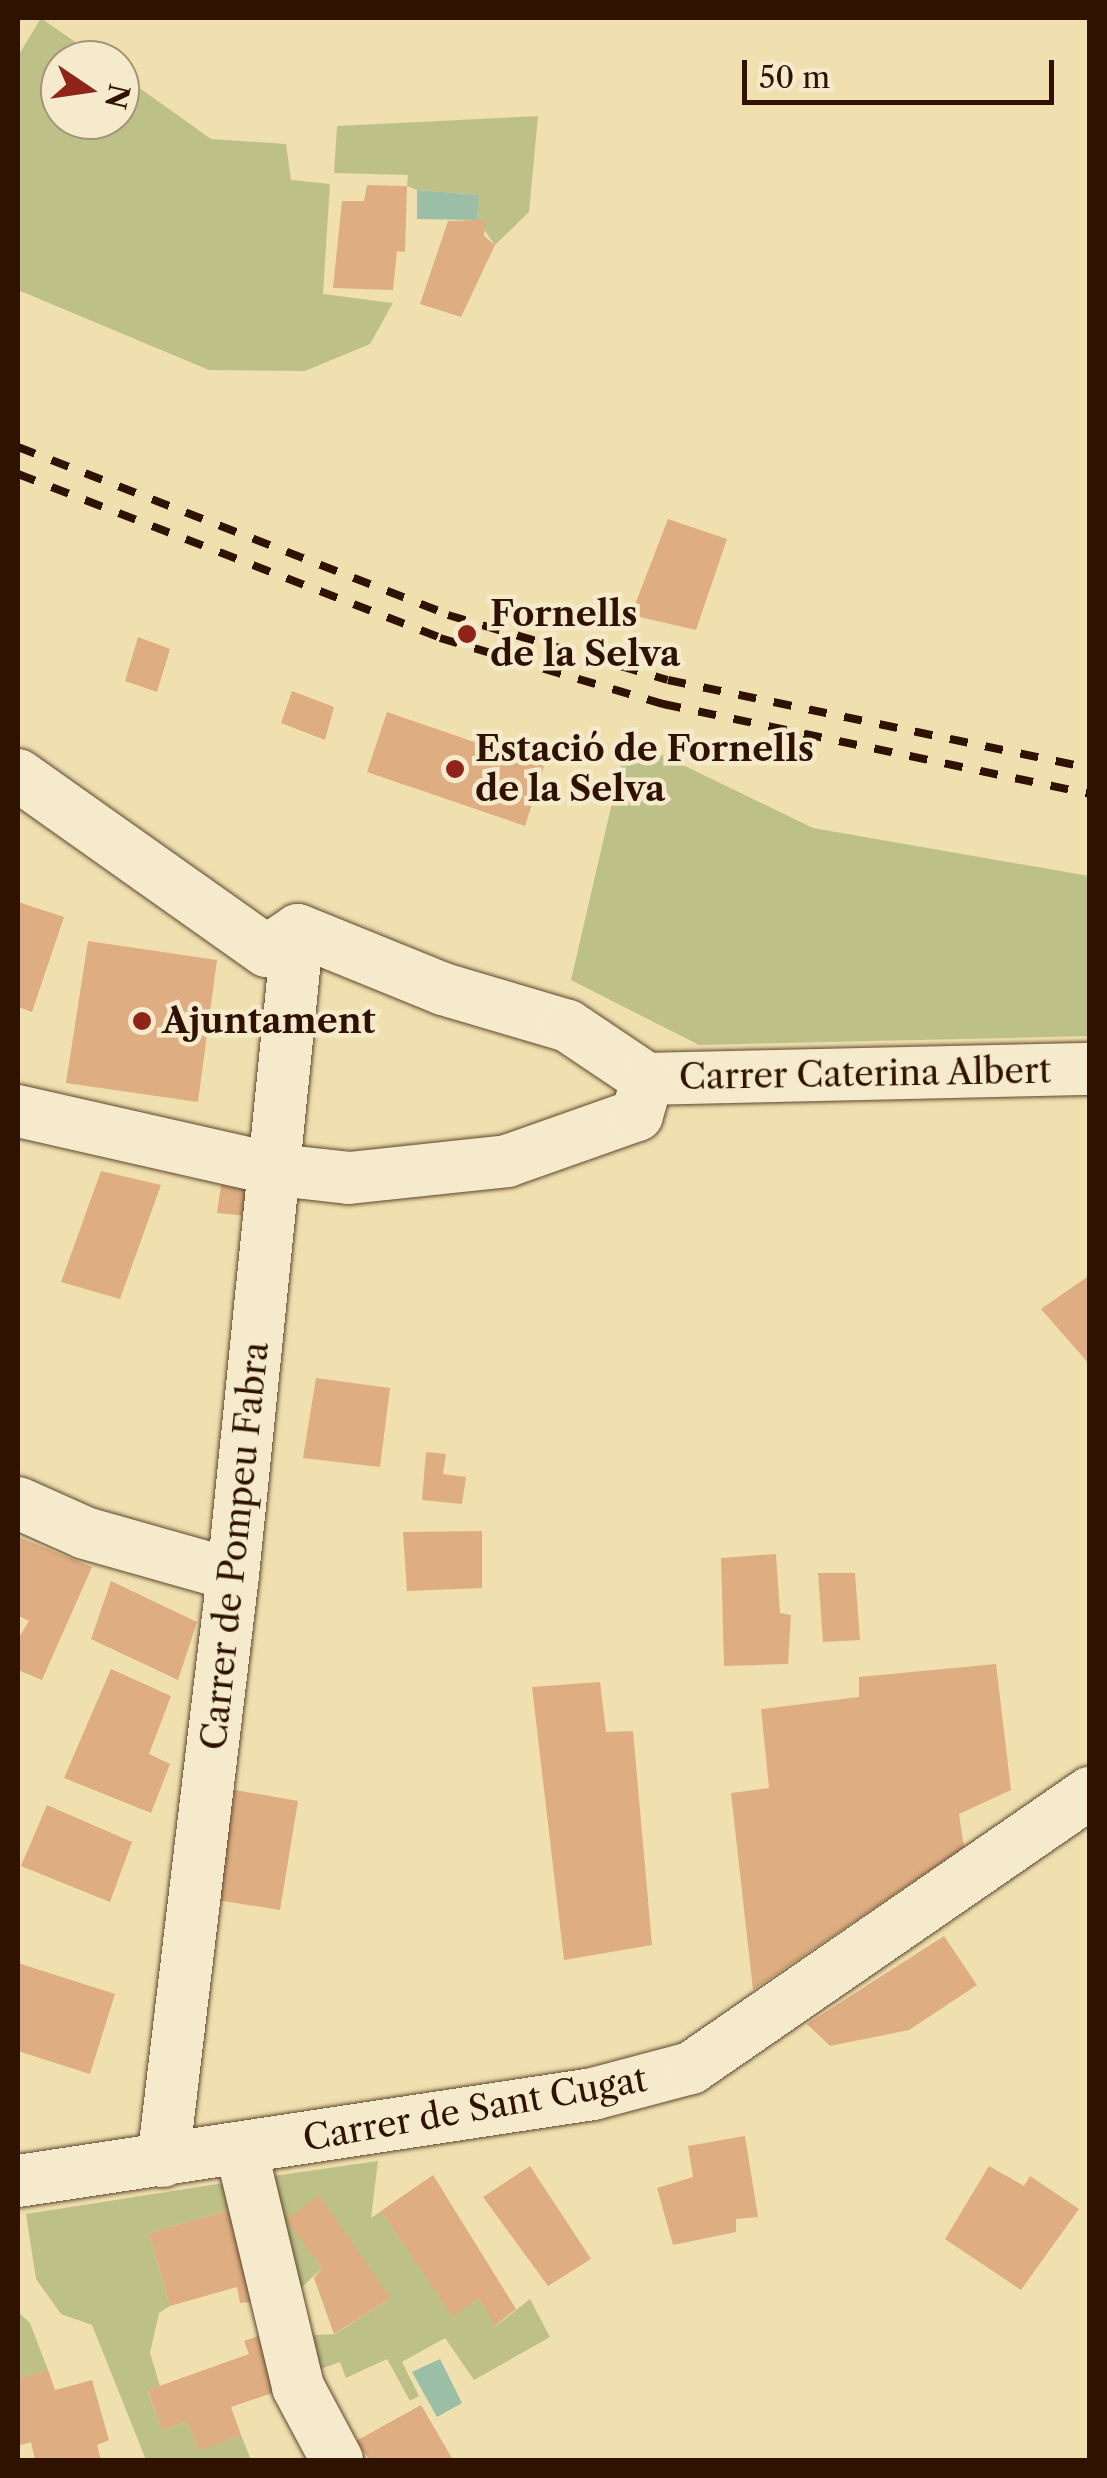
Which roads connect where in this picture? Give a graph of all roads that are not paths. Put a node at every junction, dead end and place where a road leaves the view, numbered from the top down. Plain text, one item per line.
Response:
1 (18, 775) edge
2 (298, 930) junction
3 (1090, 1069) edge
4 (647, 1079) junction
5 (18, 1111) edge
6 (277, 1170) junction
7 (18, 1503) edge
8 (233, 1575) junction
9 (1090, 1794) edge
10 (242, 2149) junction
11 (163, 2162) junction
12 (18, 2181) edge
13 (337, 2460) edge

1 - 2 street
2 - 4 street, Carrer Caterina Albert
2 - 6 street, Carrer de Pompeu Fabra
3 - 4 street, Carrer Caterina Albert
4 - 6 street
5 - 6 street
6 - 8 street, Carrer de Pompeu Fabra
7 - 8 street
8 - 11 street, Carrer de Pompeu Fabra
9 - 10 street, Carrer de Sant Cugat
10 - 11 street, Carrer de Sant Cugat
10 - 13 street
11 - 12 street, Carrer de Sant Cugat

